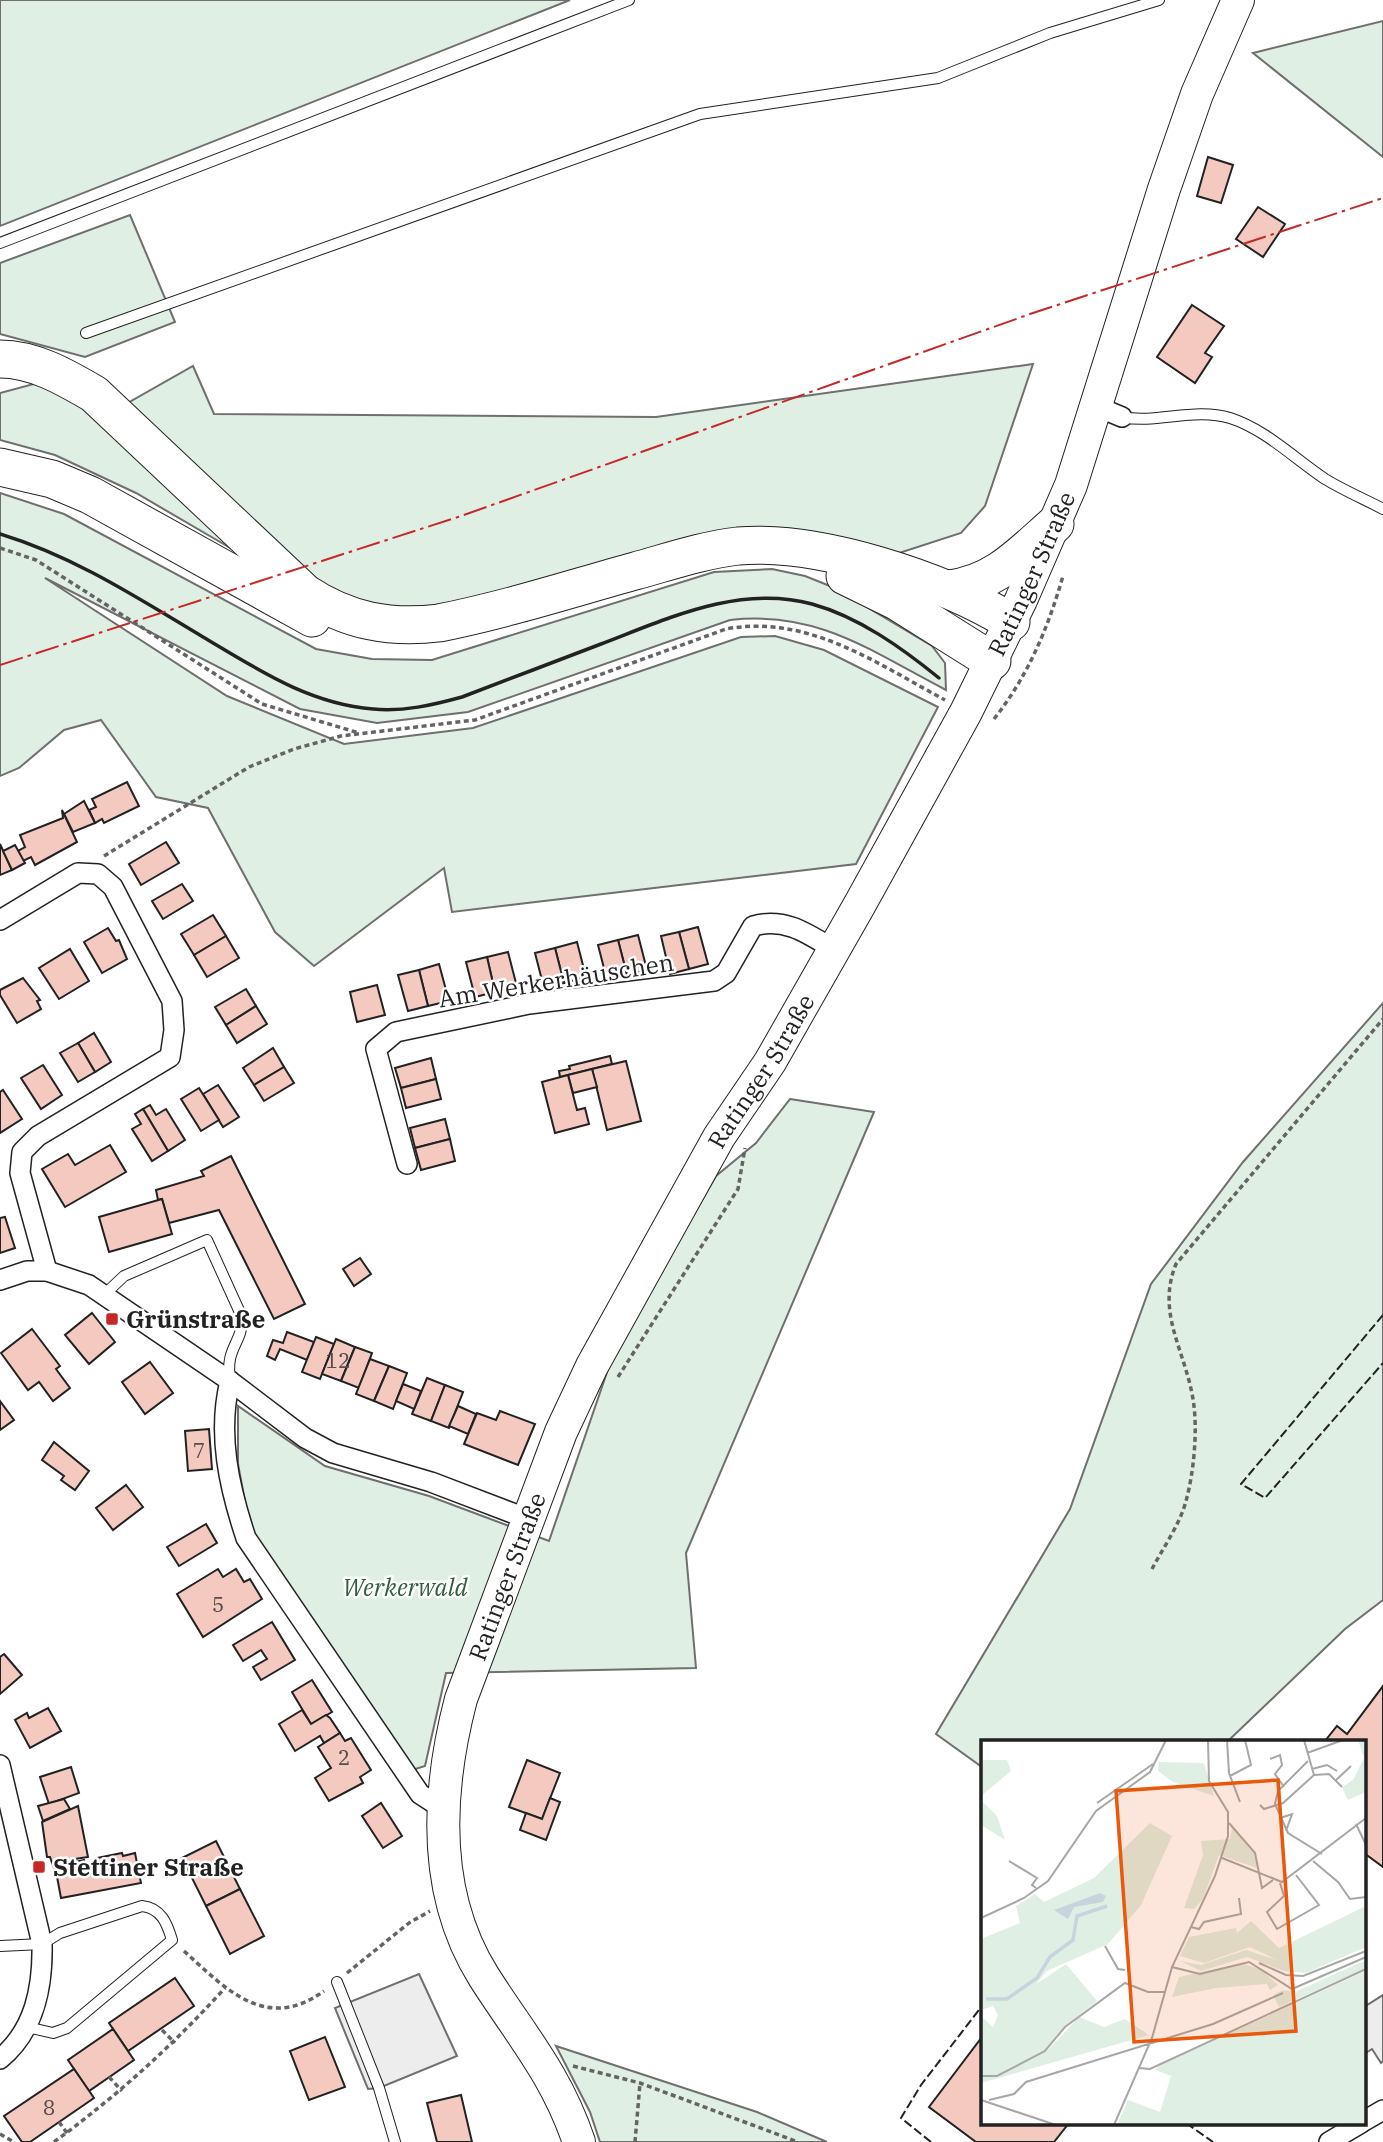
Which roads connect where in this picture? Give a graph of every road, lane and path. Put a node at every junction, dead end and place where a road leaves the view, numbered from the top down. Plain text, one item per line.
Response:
1 (629, 0) edge
2 (1159, 0) edge
3 (1238, 0) edge
4 (0, 243) edge
5 (86, 333) dead end
6 (0, 359) edge
7 (1110, 412) junction
8 (0, 467) edge
9 (1383, 509) edge
10 (1055, 524) junction
11 (0, 548) edge
12 (949, 589) junction
13 (1011, 622) junction
14 (992, 661) junction
15 (966, 712) junction
16 (361, 733) junction
17 (78, 873) junction
18 (0, 920) edge
19 (833, 949) junction
20 (1383, 1019) edge
21 (407, 1164) dead end
22 (47, 1271) junction
23 (0, 1280) edge
24 (104, 1294) junction
25 (230, 1381) junction
26 (528, 1519) junction
27 (1152, 1569) dead end
28 (0, 1765) edge
29 (443, 1809) junction
30 (7, 1820) edge
31 (451, 1901) junction
32 (172, 1940) junction
33 (42, 1944) junction
34 (0, 1946) edge
35 (337, 1982) junction
36 (225, 1988) junction
37 (27, 2027) junction
38 (162, 2030) dead end
39 (174, 2043) junction
40 (541, 2057) junction
41 (0, 2059) edge
42 (109, 2077) dead end
43 (640, 2083) junction
44 (122, 2091) junction
45 (1383, 2110) edge
46 (1366, 2120) edge
47 (59, 2122) dead end
48 (1360, 2124) edge
49 (66, 2133) junction
50 (0, 2134) edge
51 (14, 2142) edge
52 (54, 2142) edge
53 (395, 2142) edge
54 (579, 2142) edge
55 (635, 2142) edge
56 (798, 2142) edge
57 (1329, 2142) edge

1 - 4 lane
2 - 5 lane
3 - 7 main road, Ratinger Straße
6 - 12 highway
7 - 9 lane
7 - 10 main road, Ratinger Straße
8 - 14 highway
10 - 12 highway
10 - 13 main road, Ratinger Straße
11 - 16 path
12 - 13 highway
13 - 14 main road, Ratinger Straße
14 - 15 main road, Ratinger Straße
15 - 16 path
15 - 19 main road, Ratinger Straße
16 - 17 path
17 - 18 street
17 - 22 street
19 - 21 street, Am Werkerhäuschen
19 - 26 main road, Ratinger Straße
20 - 27 path
22 - 23 street
22 - 24 street
24 - 25 street
24 - 25 lane
25 - 26 street
25 - 29 street
26 - 29 main road, Ratinger Straße
28 - 30 street
29 - 31 main road, Ratinger Straße
30 - 33 street
31 - 35 path
31 - 40 main road, Ratinger Straße
32 - 33 lane
32 - 36 path
32 - 37 lane
33 - 34 lane
33 - 37 street
35 - 36 path
35 - 53 lane
36 - 39 path
37 - 41 street
38 - 39 path
39 - 44 path
40 - 43 path
40 - 54 main road, Ratinger Straße
42 - 44 path
43 - 55 path
43 - 56 path
44 - 49 path
45 - 46 street
47 - 49 path
48 - 57 street
49 - 52 path
50 - 51 path

